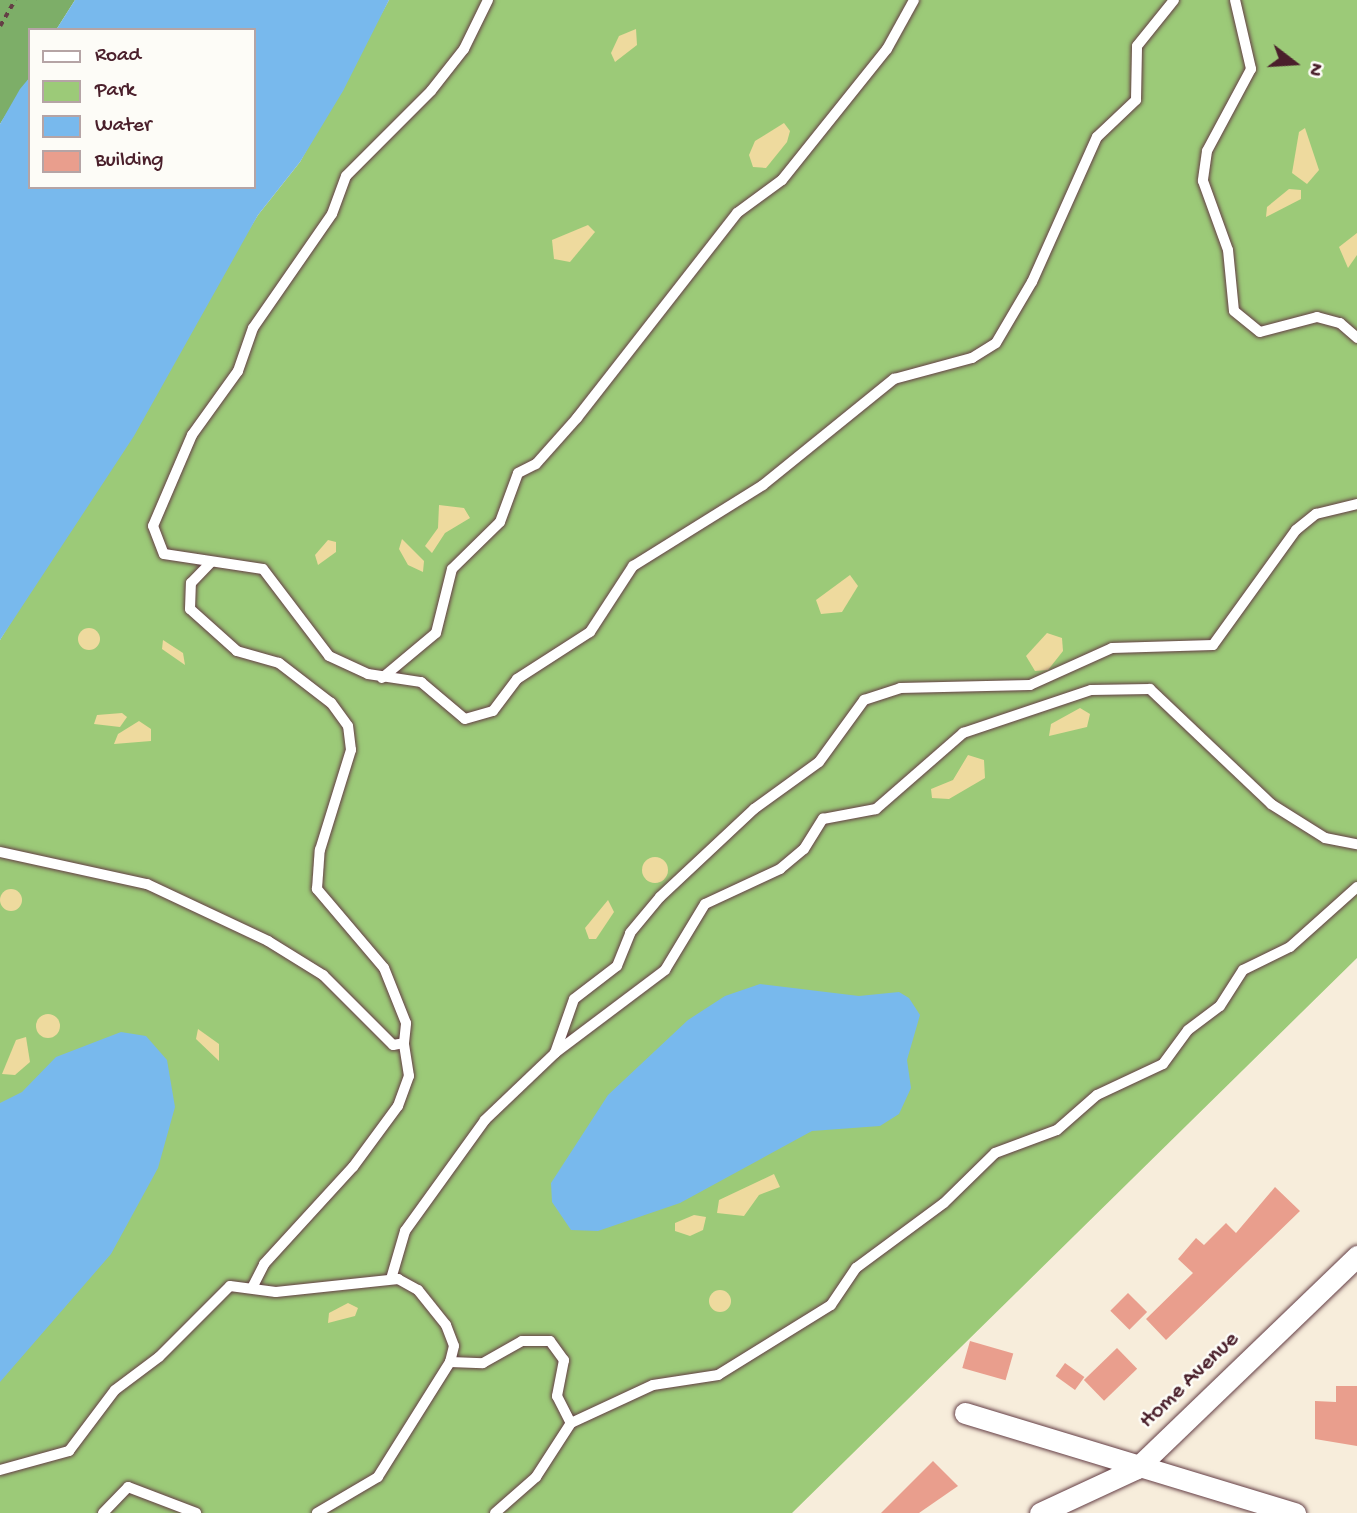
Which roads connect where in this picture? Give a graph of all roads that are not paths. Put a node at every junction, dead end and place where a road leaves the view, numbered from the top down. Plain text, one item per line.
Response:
1 (488, 0) edge
2 (914, 0) edge
3 (1174, 0) edge
4 (1235, 0) edge
5 (1357, 338) edge
6 (1357, 504) edge
7 (210, 563) junction
8 (383, 678) junction
9 (1357, 844) edge
10 (0, 852) edge
11 (1357, 887) edge
12 (404, 1043) junction
13 (555, 1053) junction
14 (1357, 1256) edge
15 (391, 1279) junction
16 (251, 1288) junction
17 (450, 1362) junction
18 (965, 1413) dead end
19 (571, 1423) junction
20 (1137, 1468) junction
21 (0, 1469) edge
22 (103, 1513) edge
23 (196, 1513) edge
24 (317, 1513) edge
25 (495, 1513) edge
26 (1040, 1513) edge
27 (1295, 1513) edge

1 - 7 lane
2 - 8 lane
3 - 8 lane
4 - 5 lane
6 - 13 lane
7 - 8 lane
7 - 12 lane
9 - 13 lane
10 - 12 lane
11 - 19 lane
12 - 16 lane
13 - 15 lane
14 - 20 street, Home Avenue
15 - 16 lane
15 - 17 lane
16 - 21 lane
17 - 19 lane
17 - 24 lane
18 - 20 street
19 - 25 lane
20 - 26 street, Home Avenue
20 - 27 street
22 - 23 lane

